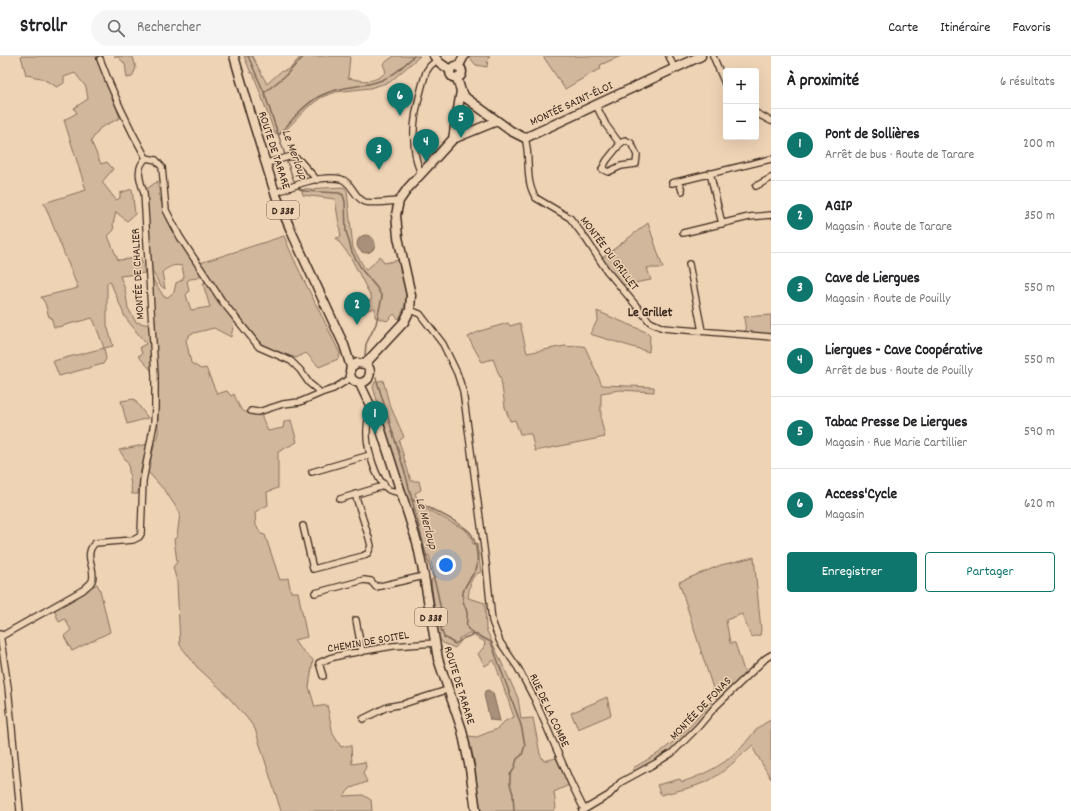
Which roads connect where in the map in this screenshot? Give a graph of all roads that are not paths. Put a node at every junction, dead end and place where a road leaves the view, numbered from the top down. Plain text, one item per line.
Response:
1 (236, 56) edge
2 (464, 56) edge
3 (669, 56) edge
4 (701, 56) edge
5 (713, 56) edge
6 (436, 58) edge
7 (100, 59) dead end
8 (454, 68) junction
9 (674, 68) junction
10 (723, 79) edge
11 (460, 91) junction
12 (596, 105) junction
13 (759, 115) edge
14 (497, 121) junction
15 (771, 121) edge
16 (525, 138) junction
17 (453, 139) junction
18 (620, 144) junction
19 (146, 158) junction
20 (771, 159) edge
21 (267, 163) junction
22 (710, 173) junction
23 (421, 174) junction
24 (771, 178) edge
25 (317, 180) junction
26 (679, 181) junction
27 (672, 183) dead end
28 (756, 186) dead end
29 (682, 191) dead end
30 (275, 193) junction
31 (399, 201) junction
32 (771, 215) edge
33 (722, 224) junction
34 (683, 233) dead end
35 (689, 264) dead end
36 (410, 310) junction
37 (702, 331) junction
38 (771, 337) edge
39 (358, 365) junction
40 (351, 378) junction
41 (363, 383) junction
42 (320, 393) junction
43 (372, 408) junction
44 (251, 412) dead end
45 (380, 424) junction
46 (370, 455) junction
47 (312, 472) dead end
48 (384, 484) junction
49 (401, 493) junction
50 (355, 494) junction
51 (340, 499) dead end
52 (303, 526) dead end
53 (424, 576) junction
54 (315, 593) dead end
55 (356, 620) dead end
56 (0, 635) edge
57 (435, 642) junction
58 (362, 652) junction
59 (771, 655) edge
60 (323, 676) dead end
61 (447, 690) junction
62 (363, 719) dead end
63 (587, 810) edge
64 (20, 811) edge
65 (476, 811) edge

1 - 21 main road, ROUTE DE TARARE / D 338
2 - 8 main road
3 - 9 street
4 - 9 main road, MONTÉE SAINT-ÉLOI
5 - 10 street
6 - 8 main road
6 - 23 street
7 - 19 street
8 - 11 main road
9 - 12 main road, MONTÉE SAINT-ÉLOI
11 - 14 main road, MONTÉE SAINT-ÉLOI
11 - 17 main road
12 - 16 main road, MONTÉE SAINT-ÉLOI
12 - 18 street
13 - 15 street
14 - 16 main road, MONTÉE SAINT-ÉLOI
14 - 17 main road
16 - 37 street, MONTÉE DU GRILLET
17 - 23 main road
18 - 18 street
19 - 42 street
19 - 56 street, MONTÉE DE CHALIER
20 - 22 street
21 - 25 street
21 - 30 main road, ROUTE DE TARARE / D 338
22 - 26 street
22 - 33 street
23 - 31 main road
24 - 28 street
25 - 30 street
25 - 31 street
26 - 27 street
26 - 29 street
30 - 39 main road, ROUTE DE TARARE / D 338
31 - 36 main road
32 - 33 street
33 - 34 street
35 - 37 street
36 - 39 main road
36 - 63 street, RUE DE LA COMBE
37 - 38 street, MONTÉE DU GRILLET
39 - 40 main road
39 - 41 main road
40 - 41 main road
40 - 42 street
41 - 43 main road, ROUTE DE TARARE / D 338
41 - 45 main road
42 - 44 street
43 - 45 main road, ROUTE DE TARARE / D 338
43 - 46 street
45 - 49 main road, ROUTE DE TARARE / D 338
46 - 47 street
46 - 48 street
48 - 49 street
48 - 50 street
49 - 53 main road, ROUTE DE TARARE / D 338
50 - 51 street
50 - 52 street
53 - 54 street
53 - 57 main road, ROUTE DE TARARE / D 338
55 - 58 street
56 - 64 street
57 - 58 street, CHEMIN DE SOITEL
57 - 61 main road, ROUTE DE TARARE / D 338
58 - 60 street, CHEMIN DE SOITEL
59 - 63 street, MONTÉE DE FONAS
61 - 62 street
61 - 65 main road, ROUTE DE TARARE / D 338

